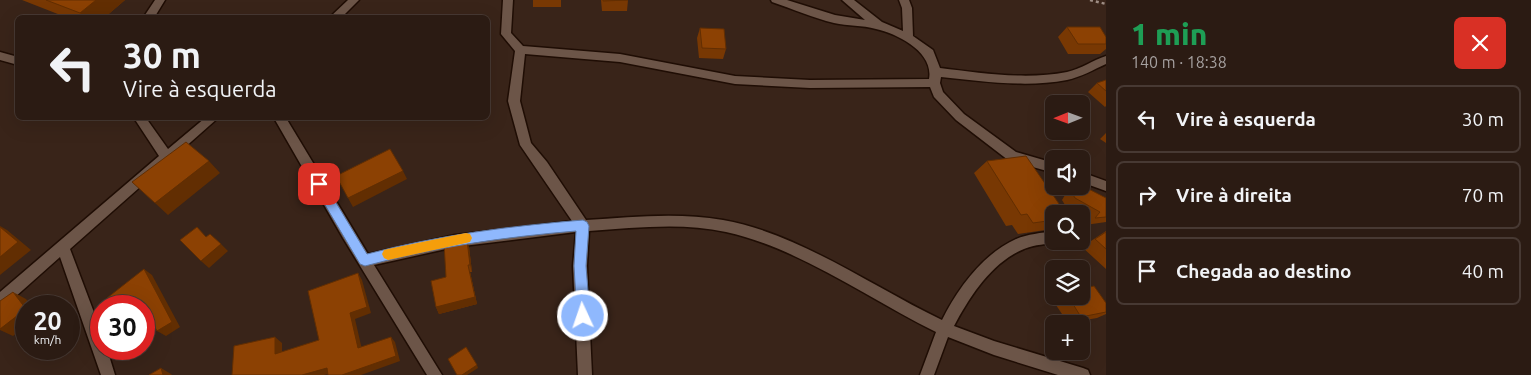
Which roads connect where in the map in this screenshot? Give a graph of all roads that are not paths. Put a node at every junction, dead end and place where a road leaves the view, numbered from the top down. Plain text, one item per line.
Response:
1 (160, 0) edge
2 (354, 0) edge
3 (508, 0) edge
4 (776, 0) edge
5 (846, 0) edge
6 (904, 0) edge
7 (150, 15) edge
8 (337, 15) edge
9 (878, 25) junction
10 (908, 38) junction
11 (520, 50) junction
12 (0, 56) edge
13 (15, 60) edge
14 (1106, 60) edge
15 (935, 77) junction
16 (141, 120) edge
17 (210, 120) edge
18 (281, 120) edge
19 (166, 156) junction
20 (1012, 156) junction
21 (1045, 165) edge
22 (1033, 177) edge
23 (1090, 180) edge
24 (1106, 186) edge
25 (583, 226) junction
26 (1045, 239) edge
27 (63, 247) junction
28 (365, 260) junction
29 (0, 301) edge
30 (943, 329) junction
31 (108, 375) edge
32 (435, 375) edge
33 (585, 375) edge
34 (926, 375) edge
35 (1083, 375) edge

1 - 7 street
2 - 8 street
3 - 11 street
4 - 9 street
5 - 9 street
6 - 10 street
9 - 10 street
10 - 15 street
11 - 15 street
11 - 25 street
12 - 13 street
14 - 15 street
15 - 20 street
16 - 19 street
17 - 19 street
18 - 28 street
19 - 27 street
20 - 21 street
20 - 22 street
23 - 24 street
25 - 28 street
25 - 30 street
25 - 33 street
26 - 30 street
27 - 29 street
27 - 31 street
28 - 32 street
30 - 34 street
30 - 35 street

